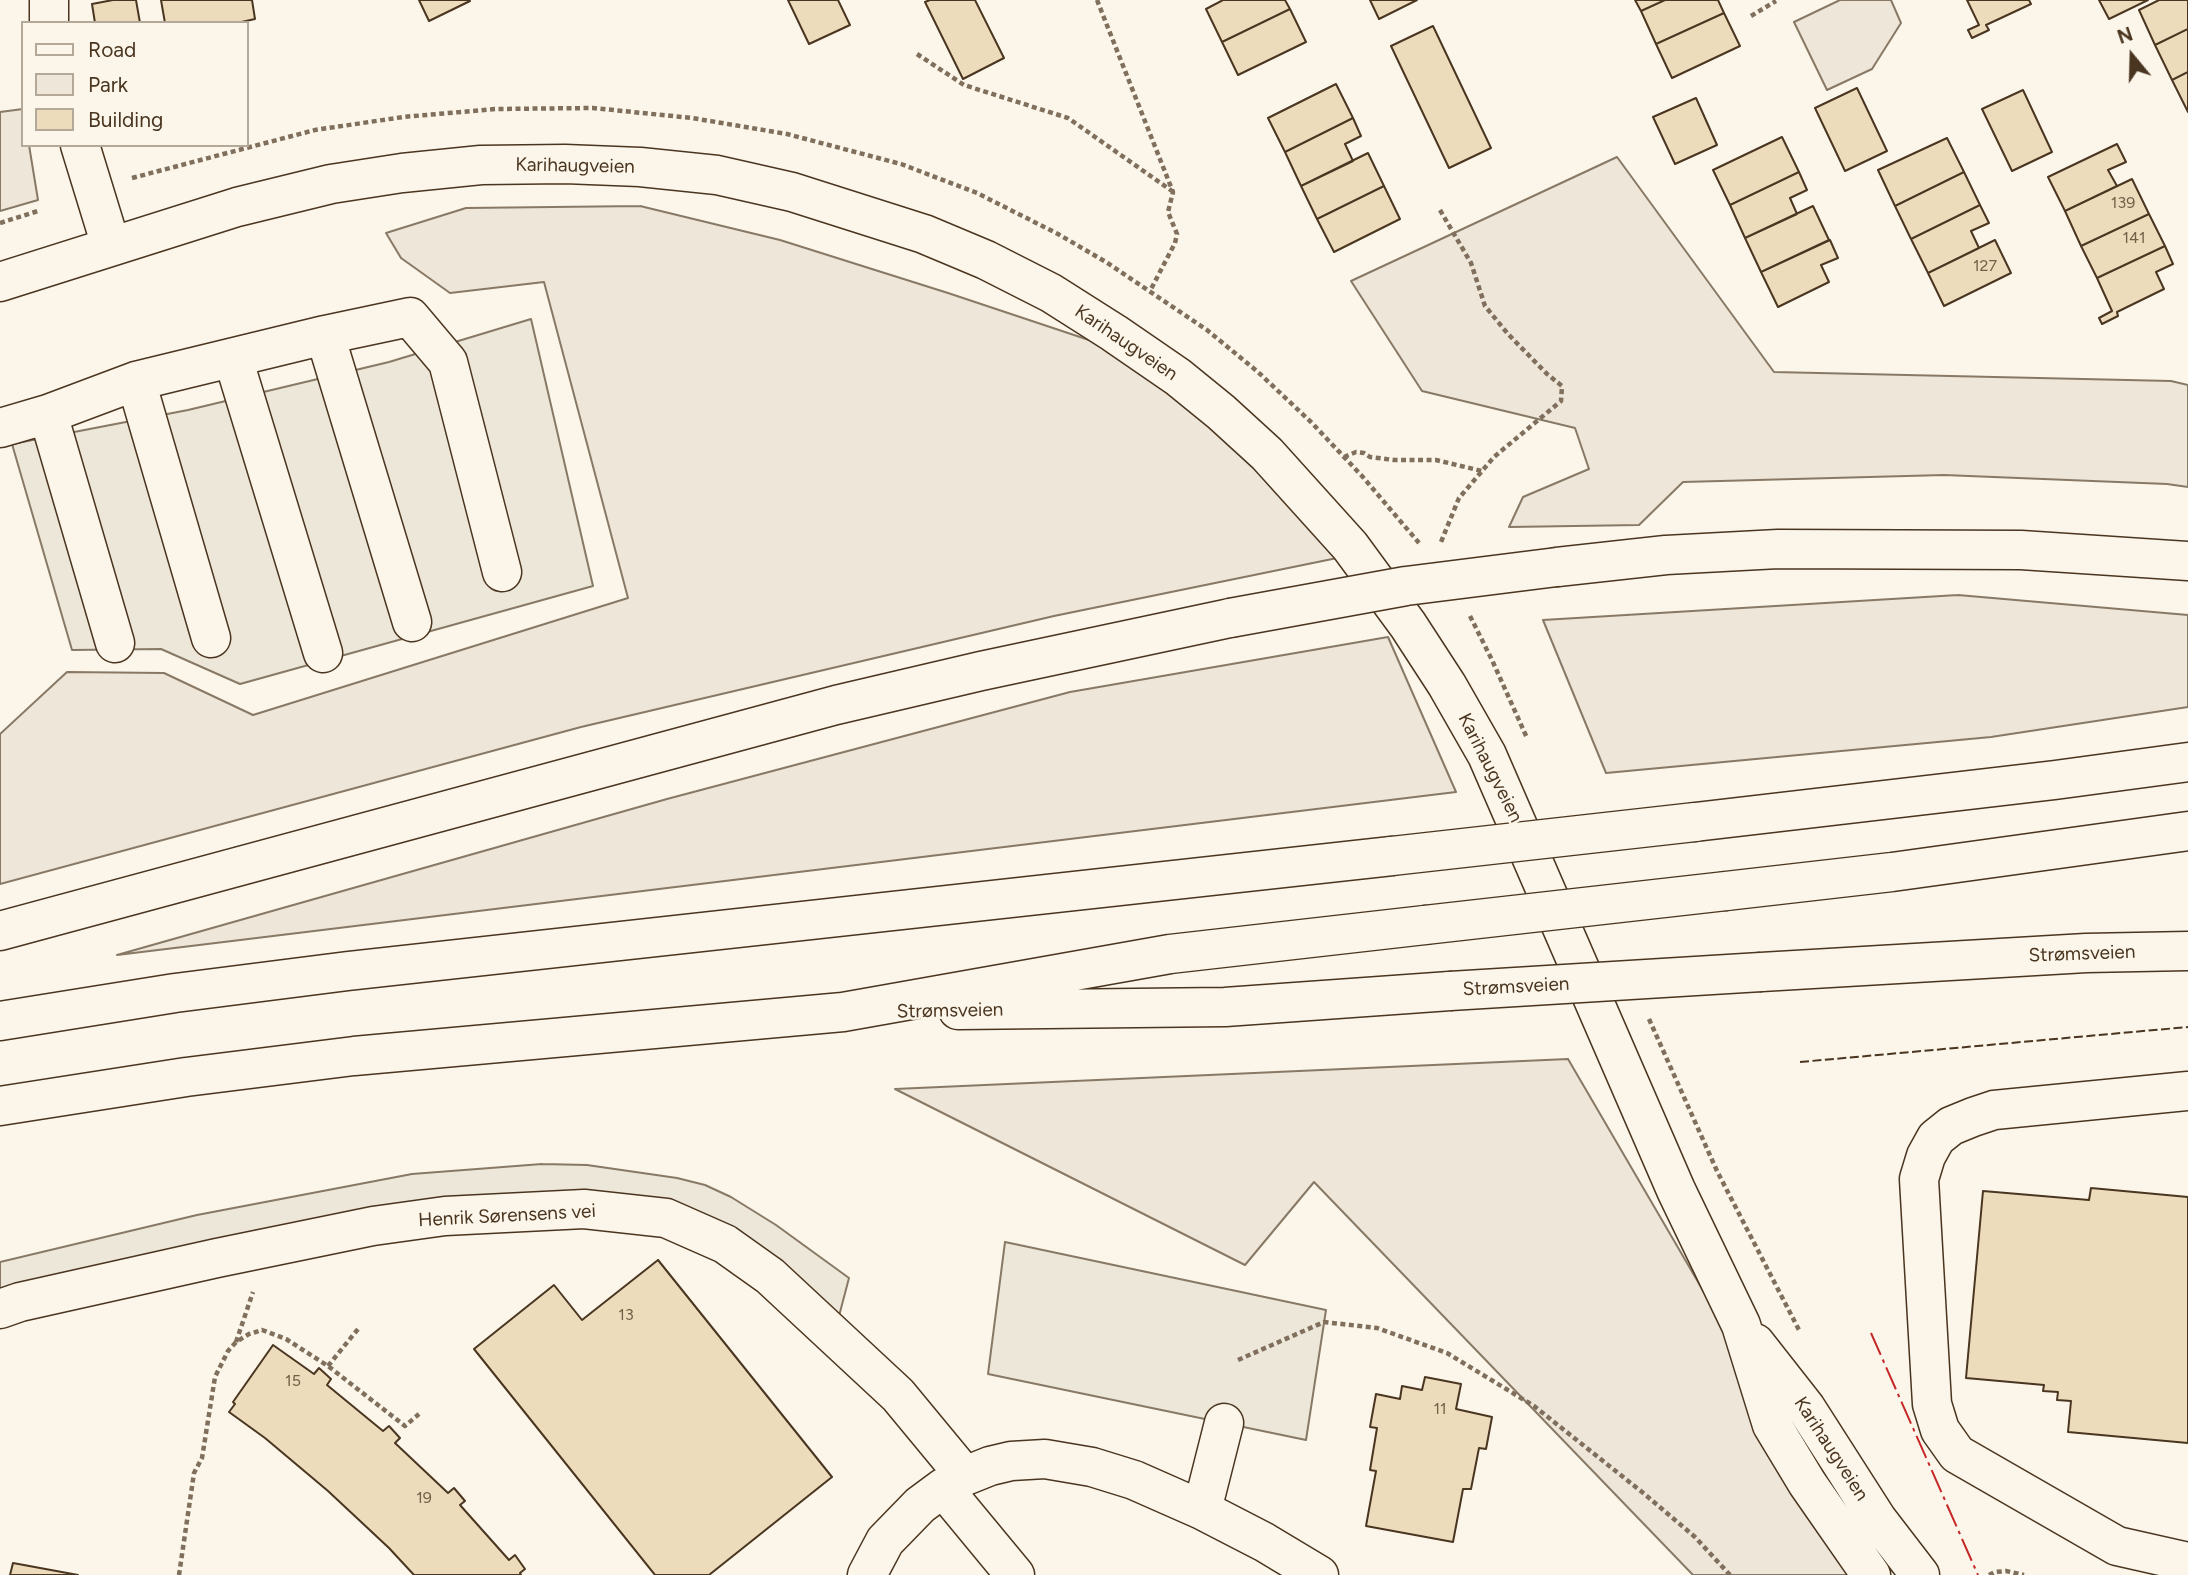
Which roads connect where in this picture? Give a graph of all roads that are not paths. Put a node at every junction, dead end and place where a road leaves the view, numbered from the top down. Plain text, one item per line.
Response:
1 (49, 0) edge
2 (49, 21) edge
3 (81, 147) edge
4 (111, 246) junction
5 (0, 282) edge
6 (324, 335) junction
7 (233, 358) junction
8 (136, 381) junction
9 (48, 414) junction
10 (0, 428) edge
11 (2188, 561) edge
12 (502, 572) dead end
13 (412, 622) dead end
14 (211, 638) dead end
15 (115, 643) dead end
16 (323, 653) dead end
17 (2188, 762) edge
18 (2188, 831) edge
19 (0, 931) edge
20 (2188, 951) edge
21 (844, 1012) junction
22 (0, 1021) edge
23 (2188, 1091) edge
24 (0, 1106) edge
25 (0, 1308) edge
26 (1741, 1325) junction
27 (1223, 1423) dead end
28 (954, 1482) junction
29 (1202, 1510) junction
30 (2188, 1562) edge
31 (867, 1575) edge
32 (1015, 1575) edge
33 (1318, 1575) edge
34 (1871, 1575) edge
35 (1920, 1575) edge

1 - 2 main road
3 - 4 main road
4 - 5 main road, Karihaugveien
4 - 26 main road, Karihaugveien
6 - 7 main road
6 - 12 main road
6 - 13 main road
7 - 8 main road
7 - 16 main road
8 - 9 main road
8 - 14 main road
9 - 10 main road
9 - 15 main road
11 - 19 main road, bridge
17 - 22 main road, bridge
18 - 21 main road, bridge
20 - 21 main road, Strømsveien, bridge
21 - 24 main road
23 - 30 main road
25 - 28 main road, Henrik Sørensens vei
26 - 34 main road, Karihaugveien
26 - 35 main road, Karihaugveien
27 - 29 main road
28 - 29 main road
28 - 31 main road
28 - 32 main road, Henrik Sørensens vei
29 - 33 main road

